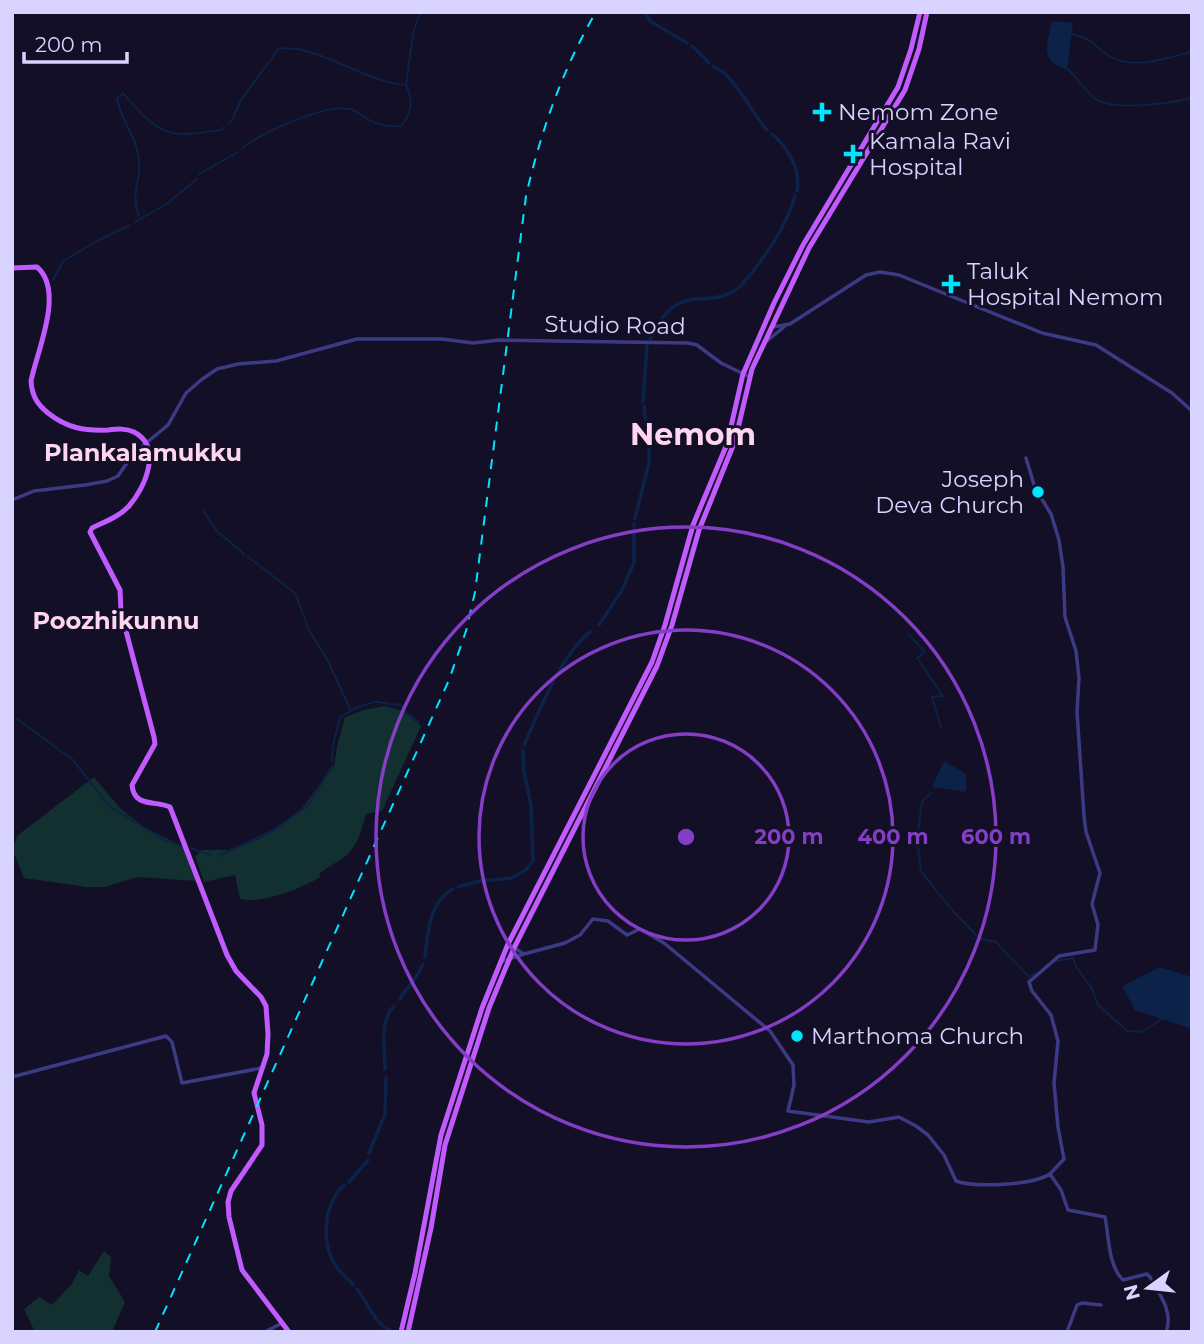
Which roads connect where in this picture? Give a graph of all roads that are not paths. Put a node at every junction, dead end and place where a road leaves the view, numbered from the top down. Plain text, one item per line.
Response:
1 (920, 12) edge
2 (927, 12) edge
3 (882, 119) junction
4 (12, 268) edge
5 (789, 324) junction
6 (764, 325) junction
7 (771, 328) junction
8 (763, 345) junction
9 (743, 374) junction
10 (750, 377) junction
11 (1192, 411) edge
12 (146, 442) junction
13 (1026, 457) dead end
14 (12, 500) edge
15 (511, 946) junction
16 (524, 954) junction
17 (508, 961) junction
18 (500, 962) junction
19 (262, 1068) junction
20 (12, 1077) edge
21 (1051, 1174) junction
22 (1101, 1306) dead end
23 (282, 1323) junction
24 (265, 1332) edge
25 (289, 1332) edge
26 (401, 1332) edge
27 (408, 1332) edge
28 (1067, 1332) edge
29 (1166, 1332) edge

1 - 3 main road
2 - 3 main road
3 - 6 main road
3 - 7 main road
4 - 12 main road
5 - 7 street
5 - 8 street
5 - 11 street
6 - 7 main road
6 - 9 main road
7 - 8 main road
8 - 10 main road
9 - 10 street, Studio Road
9 - 12 street, Studio Road
9 - 15 main road
10 - 15 main road
12 - 14 street, Studio Road
12 - 19 main road
13 - 21 street
15 - 16 street
15 - 17 main road
15 - 18 main road
16 - 17 street
16 - 21 street
17 - 18 street
17 - 27 main road
18 - 26 main road
19 - 20 street
19 - 23 main road
21 - 29 street
22 - 28 street
23 - 24 street
23 - 25 main road

